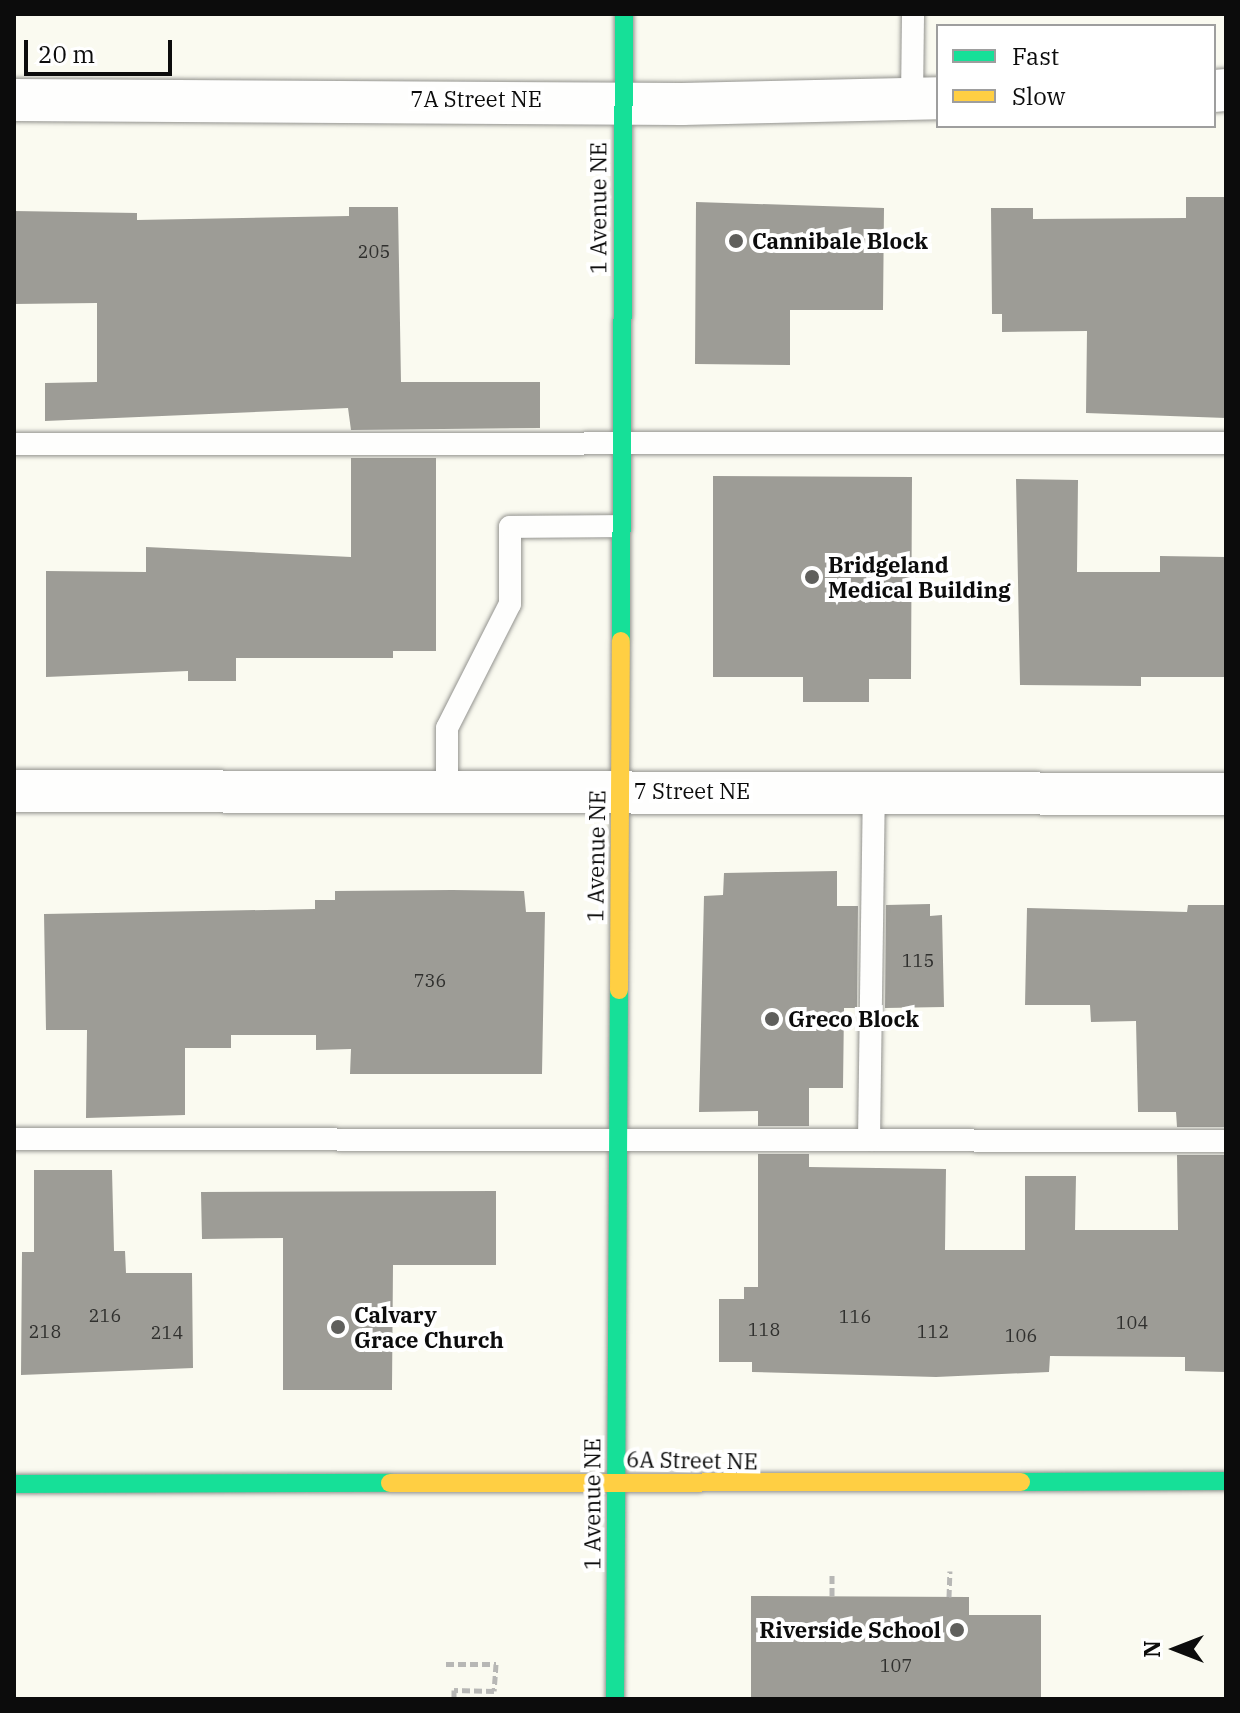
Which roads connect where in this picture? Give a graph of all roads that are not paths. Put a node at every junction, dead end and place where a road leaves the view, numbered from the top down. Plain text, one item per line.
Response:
1 (624, 14) edge
2 (913, 14) edge
3 (925, 98) edge
4 (14, 100) edge
5 (623, 102) junction
6 (620, 442) junction
7 (1226, 443) edge
8 (14, 444) edge
9 (620, 526) junction
10 (447, 789) junction
11 (621, 790) junction
12 (14, 791) edge
13 (874, 792) junction
14 (1226, 794) edge
15 (14, 1139) edge
16 (869, 1140) junction
17 (616, 1141) junction
18 (1226, 1141) edge
19 (1226, 1481) edge
20 (616, 1483) junction
21 (14, 1484) edge
22 (615, 1699) edge

1 - 5 street, 1 Avenue NE
2 - 3 lane
3 - 5 street, 7A Street NE
4 - 5 street, 7A Street NE
5 - 6 street, 1 Avenue NE
6 - 7 lane
6 - 8 lane
6 - 9 street, 1 Avenue NE
9 - 10 lane
9 - 11 street, 1 Avenue NE
10 - 11 street, 7 Street NE
10 - 12 street, 7 Street NE
11 - 13 street, 7 Street NE
11 - 17 street, 1 Avenue NE
13 - 14 street, 7 Street NE
13 - 16 lane
15 - 17 lane
16 - 17 lane
16 - 18 lane
17 - 20 street, 1 Avenue NE
19 - 20 street, 6A Street NE
20 - 21 street, 6A Street NE
20 - 22 street, 1 Avenue NE

